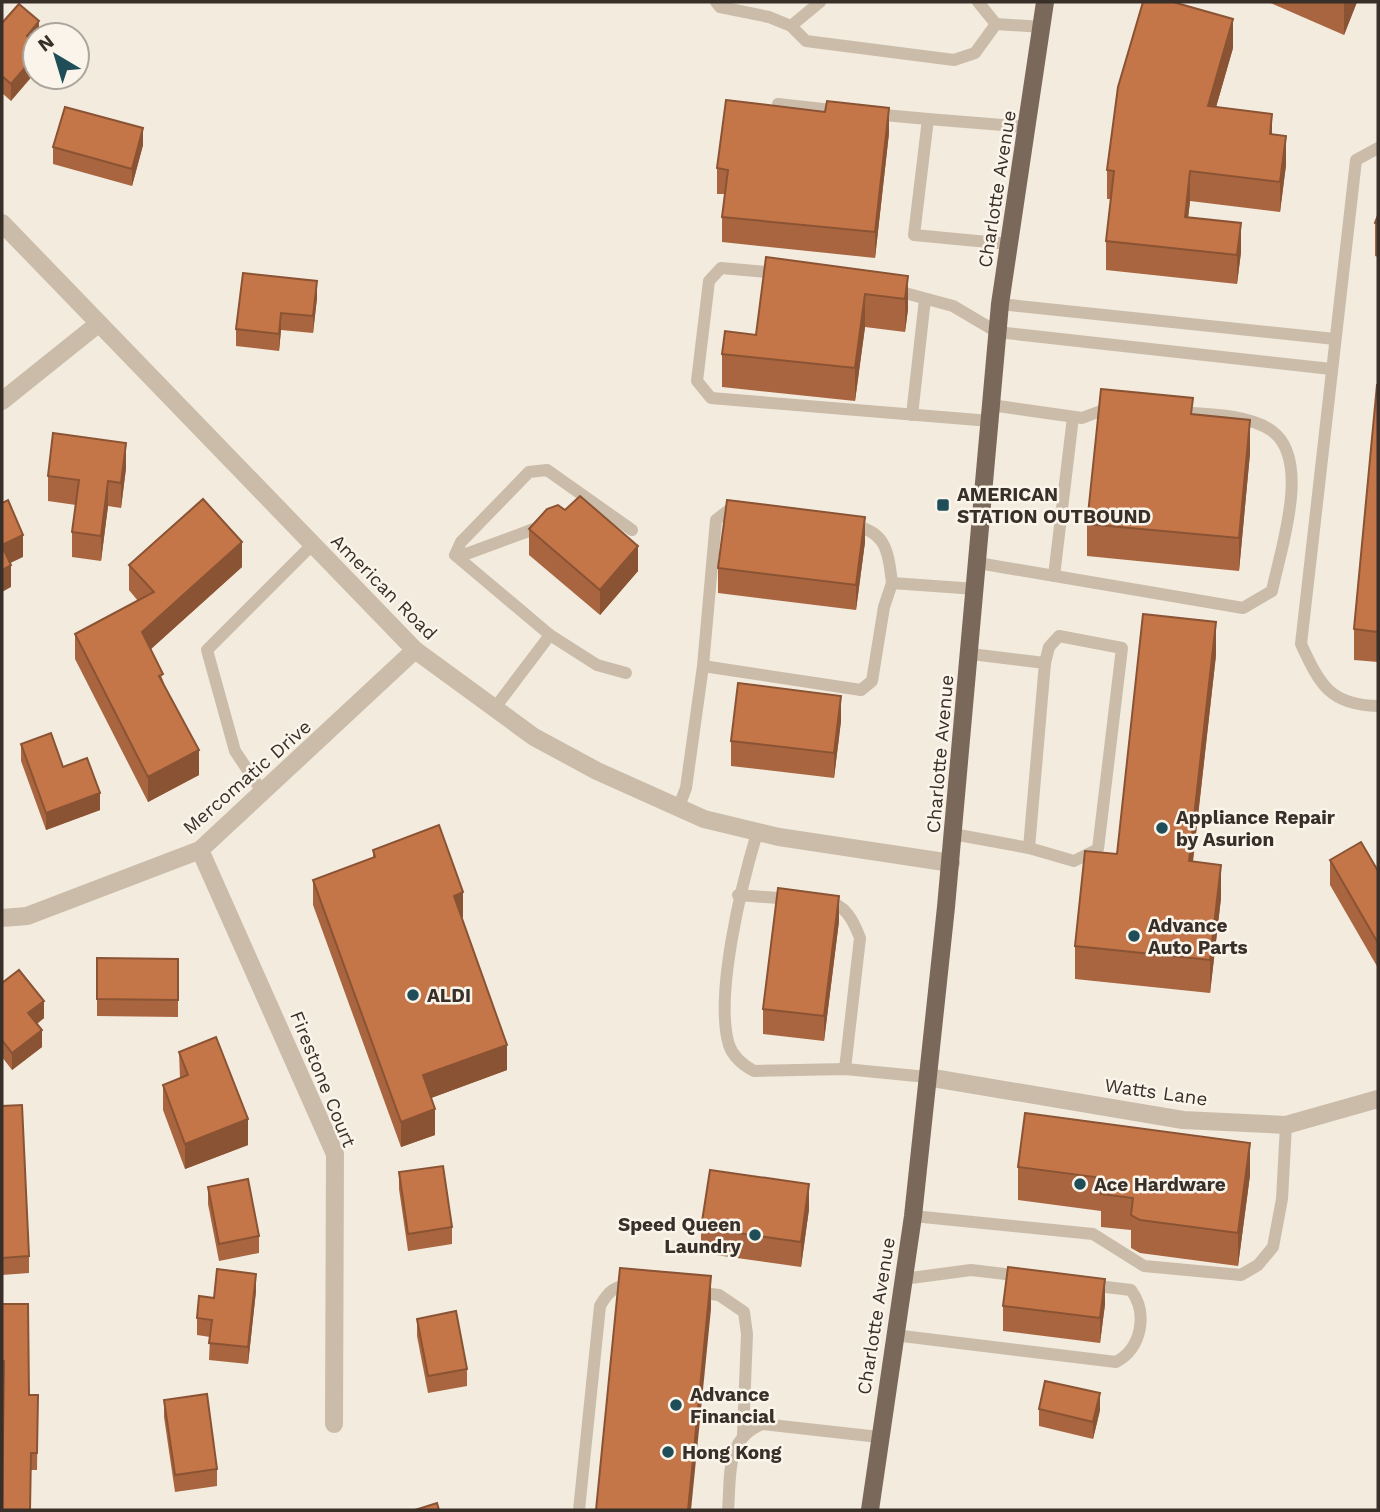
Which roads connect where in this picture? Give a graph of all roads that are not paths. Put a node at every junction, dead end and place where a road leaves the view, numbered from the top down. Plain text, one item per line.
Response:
1 (716, 2) edge
2 (820, 2) edge
3 (978, 2) edge
4 (1045, 2) edge
5 (996, 24) junction
6 (791, 26) junction
7 (1043, 27) junction
8 (778, 104) edge
9 (928, 119) junction
10 (1028, 127) junction
11 (1378, 148) edge
12 (2, 223) edge
13 (1009, 244) junction
14 (792, 275) edge
15 (886, 289) edge
16 (925, 299) junction
17 (1000, 304) junction
18 (98, 324) junction
19 (997, 332) junction
20 (1335, 339) junction
21 (1331, 369) junction
22 (2, 401) edge
23 (1126, 408) edge
24 (1167, 411) edge
25 (990, 413) junction
26 (912, 415) junction
27 (1073, 417) junction
28 (748, 508) edge
29 (554, 522) edge
30 (842, 523) edge
31 (632, 530) dead end
32 (312, 545) junction
33 (458, 557) junction
34 (978, 562) junction
35 (1054, 576) junction
36 (892, 583) junction
37 (976, 589) junction
38 (550, 635) junction
39 (415, 650) junction
40 (971, 653) junction
41 (1045, 663) junction
42 (703, 666) junction
43 (626, 673) dead end
44 (1378, 706) edge
45 (494, 709) junction
46 (263, 793) junction
47 (678, 809) junction
48 (757, 833) junction
49 (953, 834) junction
50 (1029, 848) junction
51 (200, 850) junction
52 (951, 863) junction
53 (738, 895) junction
54 (2, 918) edge
55 (845, 1069) junction
56 (927, 1077) junction
57 (1378, 1099) edge
58 (1286, 1125) junction
59 (912, 1216) junction
60 (1038, 1278) edge
61 (903, 1279) junction
62 (1078, 1283) edge
63 (646, 1286) edge
64 (682, 1290) edge
65 (894, 1335) junction
66 (334, 1424) dead end
67 (743, 1434) junction
68 (879, 1437) junction
69 (579, 1510) edge
70 (728, 1510) edge
71 (870, 1510) edge

1 - 6 lane
2 - 6 lane
3 - 5 lane
4 - 7 main road, Charlotte Avenue
5 - 6 lane
5 - 7 lane
7 - 10 main road, Charlotte Avenue
8 - 9 lane
9 - 10 lane
9 - 13 lane
10 - 13 main road, Charlotte Avenue
11 - 20 lane
12 - 18 street, American Road
13 - 17 main road, Charlotte Avenue
14 - 26 lane
15 - 16 lane
16 - 19 lane
16 - 26 lane
17 - 19 main road, Charlotte Avenue
17 - 20 lane
18 - 22 street
18 - 32 street, American Road
19 - 21 lane
19 - 25 main road, Charlotte Avenue
20 - 21 lane
21 - 44 lane
23 - 27 lane
24 - 35 lane
25 - 26 lane
25 - 27 lane
25 - 34 main road, Charlotte Avenue
27 - 35 lane
28 - 42 lane
29 - 33 lane
30 - 36 lane
31 - 33 lane
32 - 39 street, American Road
32 - 46 lane
33 - 38 lane
34 - 35 lane
34 - 37 main road, Charlotte Avenue
36 - 37 lane
36 - 42 lane
37 - 40 main road, Charlotte Avenue
38 - 43 lane
38 - 45 lane
39 - 45 street, American Road
39 - 46 street, Mercomatic Drive
40 - 41 lane
40 - 49 main road, Charlotte Avenue
41 - 50 lane
41 - 50 lane
42 - 47 lane
45 - 47 street, American Road
46 - 51 street, Mercomatic Drive
47 - 48 street, American Road
48 - 52 street, American Road
48 - 53 lane
49 - 50 lane
49 - 52 main road, Charlotte Avenue
51 - 54 street, Mercomatic Drive
51 - 66 street, Firestone Court
52 - 56 main road, Charlotte Avenue
53 - 55 lane
53 - 55 lane
55 - 56 lane
56 - 58 street, Watts Lane
56 - 59 main road, Charlotte Avenue
57 - 58 street, Watts Lane
58 - 59 lane
59 - 61 main road, Charlotte Avenue
60 - 61 lane
61 - 65 main road, Charlotte Avenue
62 - 65 lane
63 - 69 lane
64 - 67 lane
65 - 68 main road, Charlotte Avenue
67 - 68 lane
67 - 70 lane
68 - 71 main road, Charlotte Avenue

